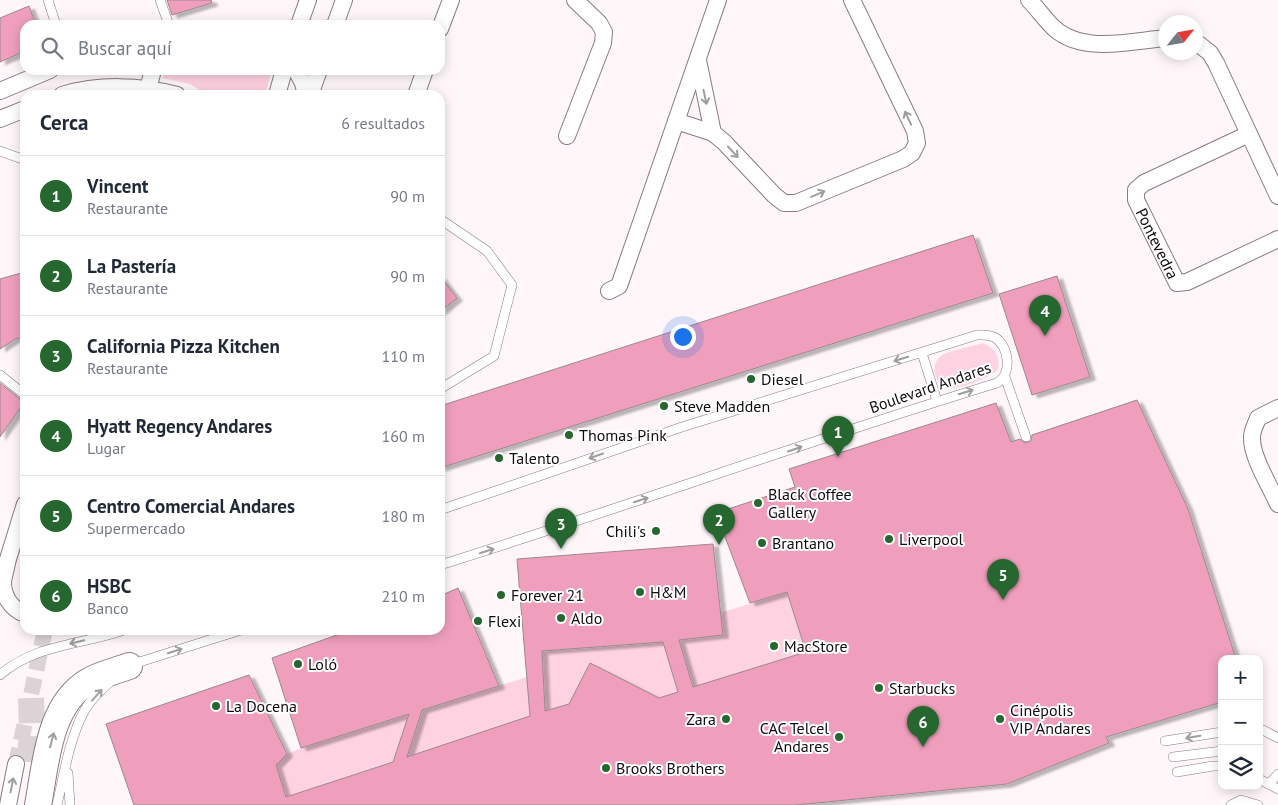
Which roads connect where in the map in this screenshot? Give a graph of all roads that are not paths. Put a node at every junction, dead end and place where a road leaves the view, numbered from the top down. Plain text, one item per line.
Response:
1 (48, 0) edge
2 (160, 0) edge
3 (308, 0) edge
4 (344, 0) edge
5 (451, 0) edge
6 (575, 0) edge
7 (718, 0) edge
8 (852, 0) edge
9 (1029, 0) edge
10 (54, 20) edge
11 (167, 20) edge
12 (301, 20) edge
13 (337, 20) edge
14 (443, 20) edge
15 (1158, 39) edge
16 (1203, 48) edge
17 (698, 60) junction
18 (38, 75) edge
19 (152, 75) edge
20 (283, 75) edge
21 (299, 75) edge
22 (317, 75) edge
23 (423, 75) edge
24 (148, 89) junction
25 (82, 90) edge
26 (153, 90) edge
27 (278, 90) edge
28 (306, 90) edge
29 (310, 90) edge
30 (418, 90) edge
31 (0, 91) edge
32 (20, 112) edge
33 (0, 120) edge
34 (676, 121) junction
35 (713, 133) junction
36 (1249, 134) junction
37 (568, 136) dead end
38 (0, 151) edge
39 (20, 158) edge
40 (1276, 187) edge
41 (445, 222) edge
42 (1278, 239) edge
43 (609, 291) dead end
44 (922, 353) junction
45 (0, 376) edge
46 (1005, 376) junction
47 (445, 386) edge
48 (20, 391) edge
49 (937, 401) junction
50 (1278, 408) edge
51 (1026, 437) dead end
52 (1278, 504) edge
53 (445, 508) edge
54 (20, 516) edge
55 (5, 553) edge
56 (445, 563) edge
57 (1, 587) edge
58 (20, 611) edge
59 (100, 635) edge
60 (225, 635) edge
61 (129, 666) junction
62 (0, 675) edge
63 (1263, 730) edge
64 (1218, 733) edge
65 (1278, 738) edge
66 (1165, 741) dead end
67 (1218, 751) edge
68 (1173, 757) dead end
69 (23, 763) joint
70 (67, 763) junction
71 (1218, 766) edge
72 (1177, 772) dead end
73 (1278, 774) edge
74 (1263, 781) edge
75 (1269, 784) junction
76 (1278, 789) edge
77 (8, 805) edge
78 (22, 805) edge
79 (38, 805) edge
80 (58, 805) edge
81 (70, 805) edge
82 (1231, 805) edge
83 (1258, 805) edge

1 - 10 lane
2 - 11 lane
3 - 12 street
4 - 13 street
5 - 14 street
6 - 37 street
7 - 17 street
35 -> 8 street
9 - 15 street
16 - 36 street
17 - 34 street
17 -> 35 street
18 - 31 street
19 - 24 street
20 - 27 street
21 - 28 street
22 - 29 street
23 - 30 street
24 - 25 street
24 - 26 street
32 - 33 street
34 - 35 street
34 - 43 street
36 - 40 street
36 - 42 street, Pontevedra
38 - 39 lane
41 - 47 lane
44 - 46 lane, Boulevard Andares
44 - 49 lane
44 -> 53 lane, Boulevard Andares
45 - 48 lane
49 -> 46 lane, Boulevard Andares
46 - 51 lane
56 -> 49 lane, Boulevard Andares
50 - 52 street
54 - 55 street
55 - 57 street
57 - 58 street
59 -> 62 lane
61 -> 60 lane
70 -> 61 lane
79 -> 61 main road
63 - 65 lane
64 -> 66 lane
67 - 68 lane
77 -> 69 street
69 - 78 main road
70 - 80 lane
70 - 81 lane
71 - 72 lane
73 - 75 lane
74 - 75 lane
75 - 76 lane
82 - 83 lane

